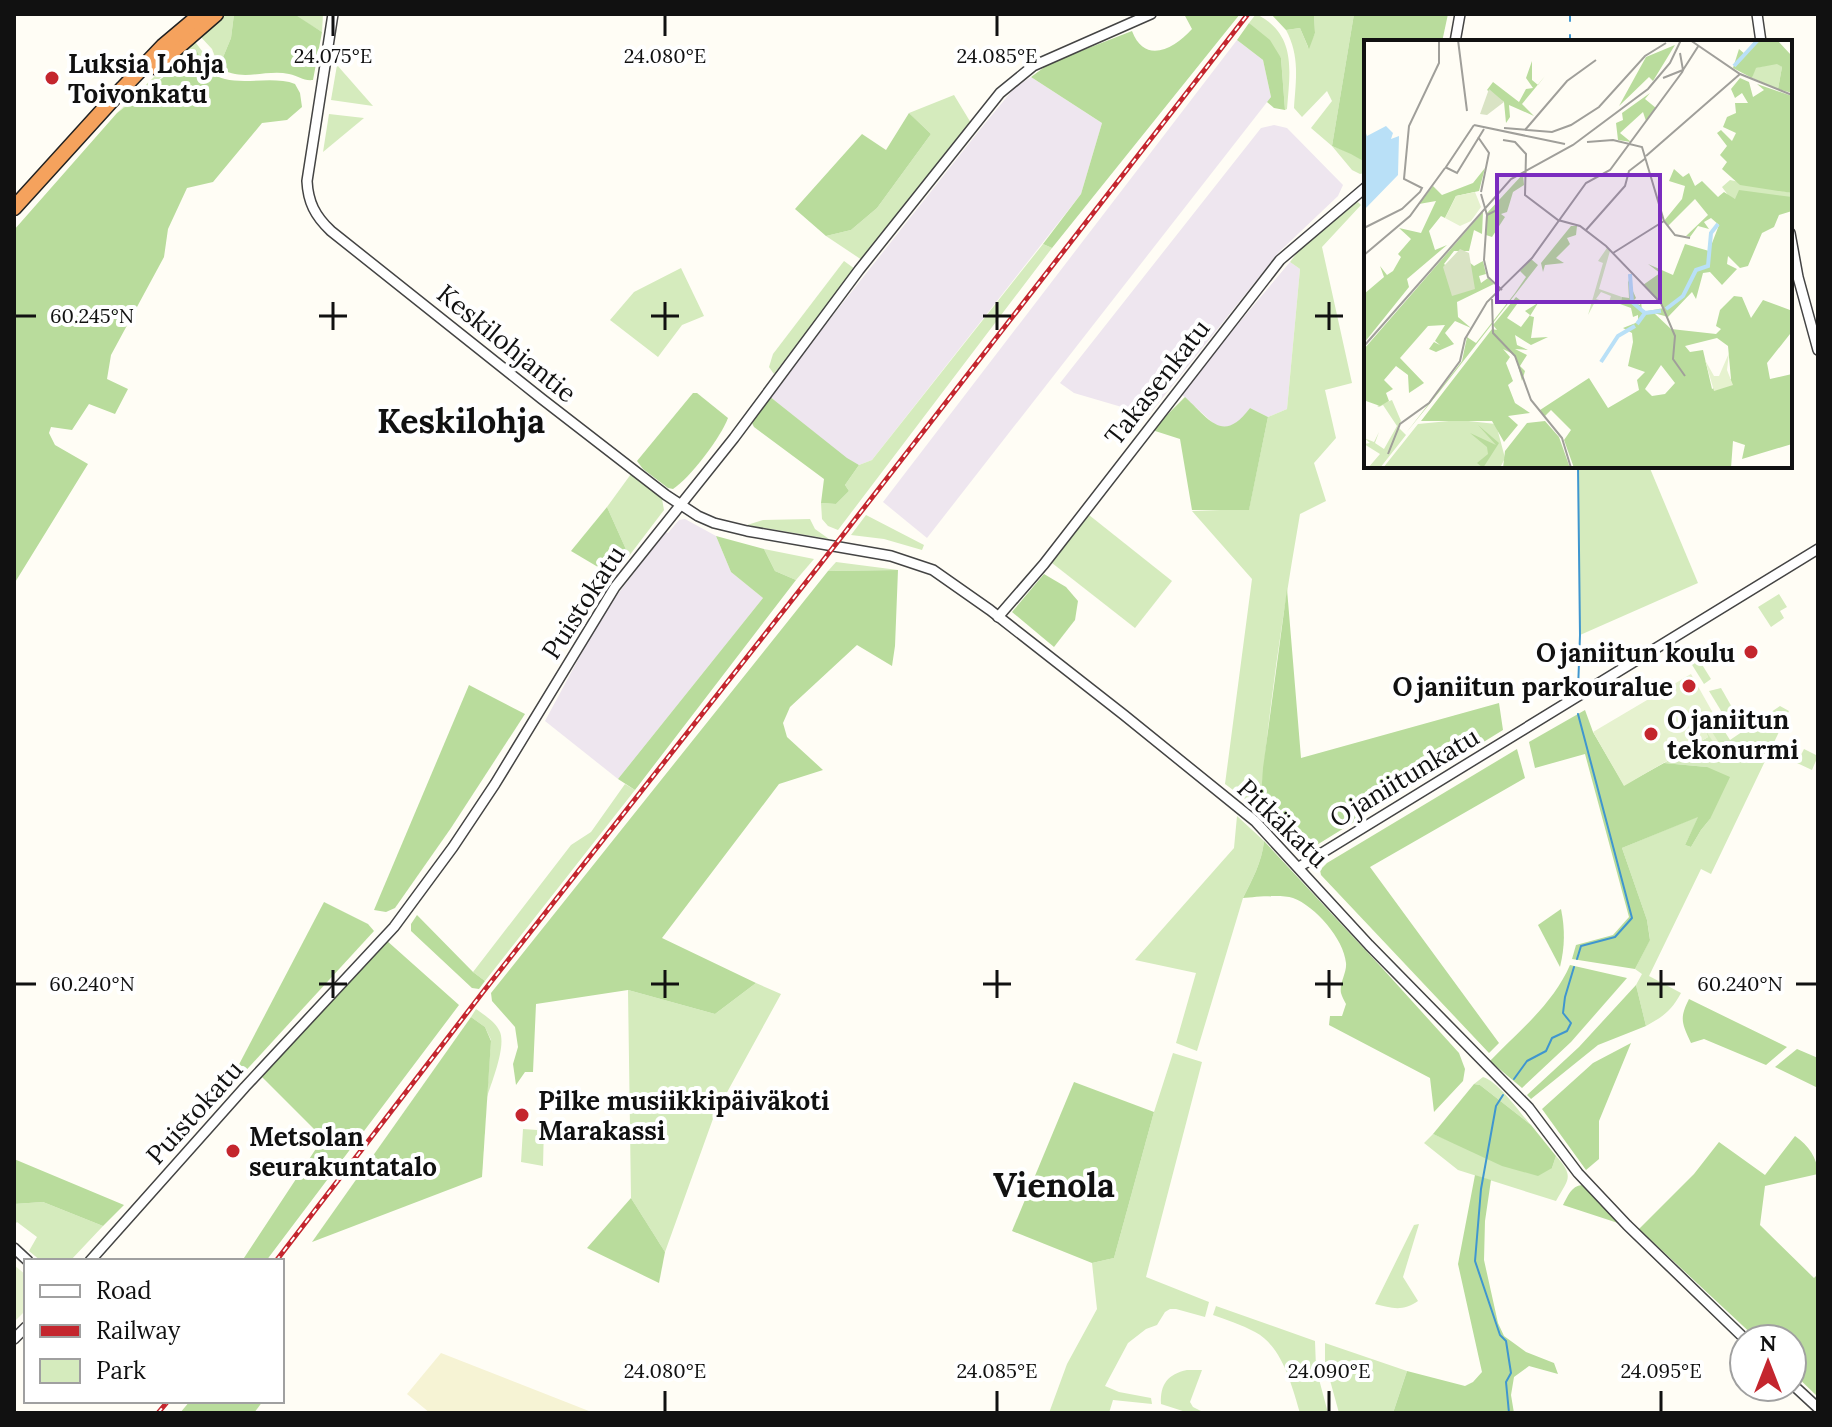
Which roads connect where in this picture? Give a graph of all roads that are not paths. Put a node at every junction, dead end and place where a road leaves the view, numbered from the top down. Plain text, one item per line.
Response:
1 (201, 14) edge
2 (216, 14) edge
3 (333, 14) edge
4 (1151, 14) edge
5 (1460, 14) edge
6 (1757, 14) edge
7 (1455, 40) edge
8 (1761, 40) edge
9 (103, 110) junction
10 (52, 167) junction
11 (1364, 189) edge
12 (14, 198) edge
13 (14, 208) edge
14 (1792, 244) edge
15 (1818, 350) edge
16 (680, 505) junction
17 (1818, 549) edge
18 (998, 617) junction
19 (1299, 867) junction
20 (92, 1259) edge
21 (1728, 1323) edge

1 - 9 highway
2 - 9 highway
3 - 16 street, Keskilohjantie
4 - 16 street, Puistokatu
5 - 7 street
6 - 8 street
9 - 10 highway
10 - 12 highway
10 - 13 highway
11 - 18 street, Takasenkatu
14 - 15 street
16 - 18 street, Pitkäkatu
16 - 20 street, Puistokatu
17 - 19 street, Ojaniitunkatu
18 - 19 street, Pitkäkatu
19 - 21 street, Pitkäkatu

